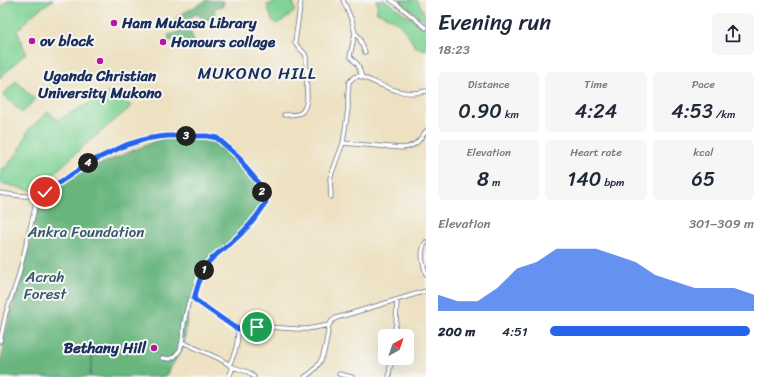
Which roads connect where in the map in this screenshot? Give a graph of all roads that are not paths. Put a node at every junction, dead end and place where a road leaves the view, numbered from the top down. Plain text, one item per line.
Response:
1 (301, 0) edge
2 (343, 0) edge
3 (391, 0) edge
4 (426, 28) edge
5 (355, 33) junction
6 (365, 52) dead end
7 (362, 77) junction
8 (426, 91) edge
9 (284, 115) dead end
10 (426, 131) edge
11 (343, 143) junction
12 (0, 193) edge
13 (37, 196) junction
14 (331, 197) dead end
15 (426, 242) edge
16 (426, 274) edge
17 (426, 291) edge
18 (194, 299) junction
19 (397, 300) junction
20 (329, 325) junction
21 (238, 329) junction
22 (395, 329) edge
23 (0, 341) edge
24 (182, 342) junction
25 (162, 358) dead end
26 (390, 365) edge
27 (231, 366) junction
28 (339, 374) dead end
29 (229, 377) edge
30 (254, 377) edge
31 (306, 377) edge
32 (352, 377) edge
33 (389, 377) edge

1 - 9 street
2 - 5 street
3 - 4 street
5 - 6 street
5 - 7 street
7 - 8 street
7 - 11 street
10 - 11 street
11 - 14 street
12 - 13 street
13 - 18 street
13 - 23 street
15 - 16 street
17 - 19 street
18 - 21 street
18 - 24 street
19 - 20 street
19 - 22 street
20 - 21 street
20 - 31 street
21 - 27 street
24 - 25 street
24 - 27 street
26 - 33 street
27 - 29 street
27 - 30 street
28 - 32 street

